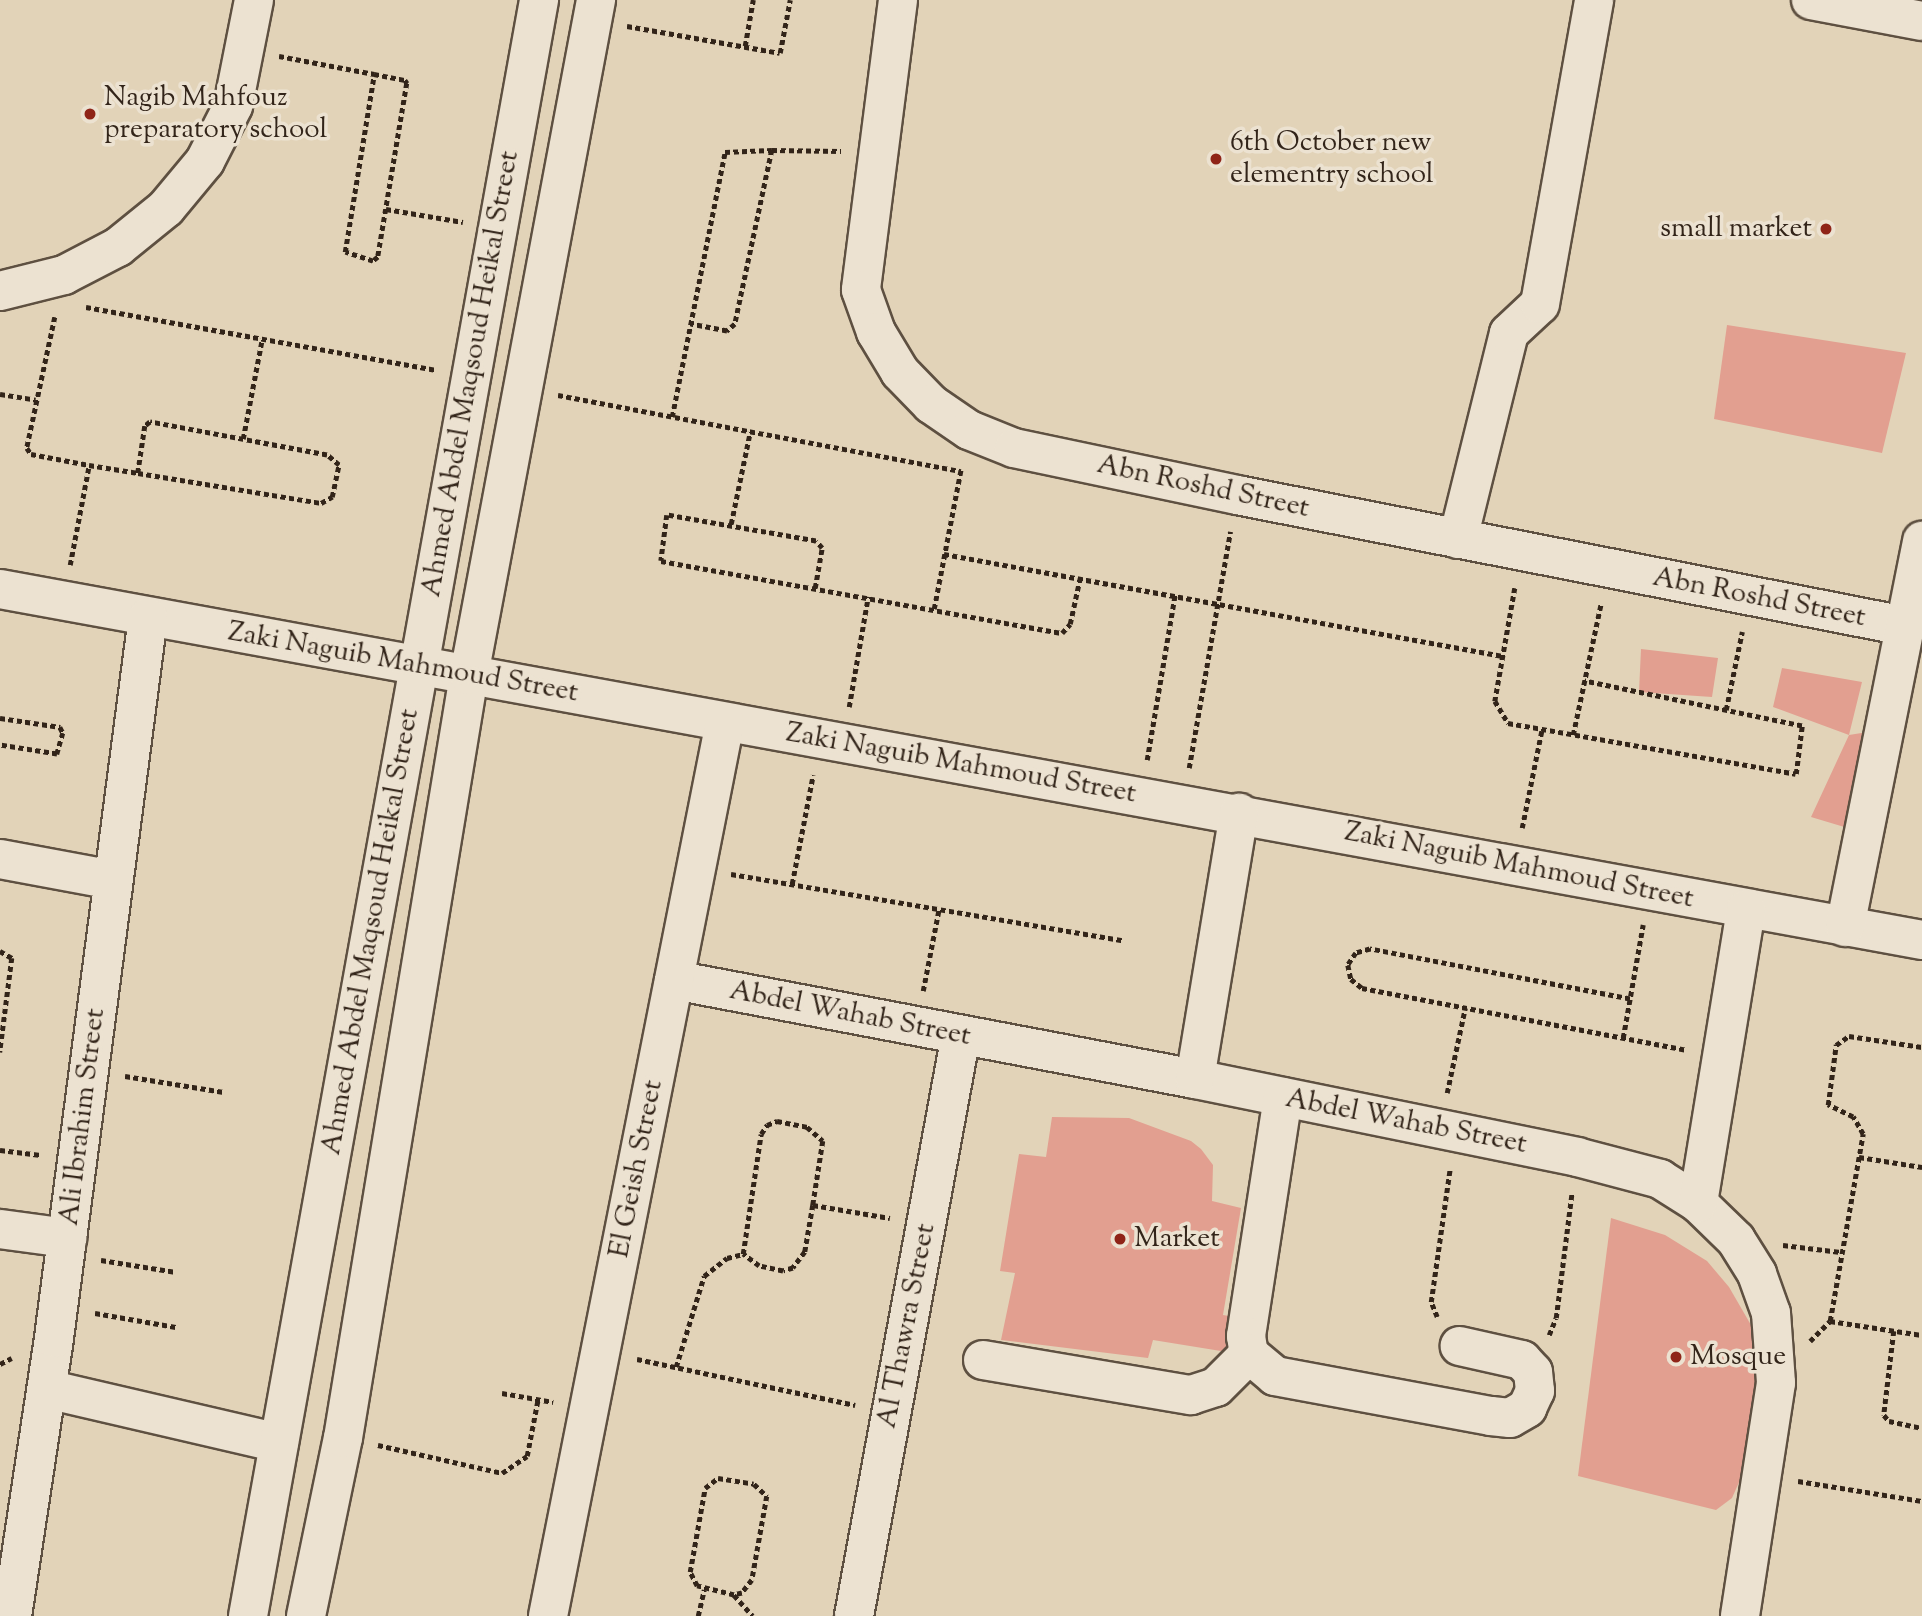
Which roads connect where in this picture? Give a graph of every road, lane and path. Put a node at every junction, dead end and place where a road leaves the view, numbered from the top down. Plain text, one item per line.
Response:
1 (254, 0) edge
2 (539, 0) edge
3 (753, 0) edge
4 (790, 0) edge
5 (898, 0) edge
6 (1594, 0) edge
7 (1811, 0) edge
8 (594, 10) edge
9 (1922, 21) edge
10 (745, 46) junction
11 (244, 49) junction
12 (374, 74) junction
13 (772, 150) junction
14 (879, 152) junction
15 (386, 209) junction
16 (498, 227) junction
17 (61, 289) junction
18 (0, 291) edge
19 (691, 324) junction
20 (262, 338) junction
21 (471, 377) junction
22 (526, 389) junction
23 (0, 394) edge
24 (36, 400) junction
25 (672, 417) junction
26 (969, 430) junction
27 (750, 432) junction
28 (243, 439) junction
29 (89, 465) junction
30 (961, 471) junction
31 (138, 473) junction
32 (1237, 495) junction
33 (731, 524) junction
34 (1458, 539) junction
35 (1922, 541) edge
36 (1521, 551) junction
37 (944, 554) junction
38 (1608, 568) junction
39 (1080, 579) junction
40 (815, 588) junction
41 (0, 589) edge
42 (1175, 595) junction
43 (1750, 596) junction
44 (868, 597) junction
45 (63, 601) junction
46 (1218, 603) junction
47 (933, 609) junction
48 (148, 617) junction
49 (1905, 626) junction
50 (1503, 656) junction
51 (419, 666) junction
52 (469, 675) junction
53 (1585, 681) junction
54 (1726, 710) junction
55 (0, 718) edge
56 (725, 722) junction
57 (1542, 729) junction
58 (1573, 735) junction
59 (832, 741) junction
60 (0, 746) edge
61 (1141, 796) junction
62 (1182, 803) junction
63 (1239, 813) junction
64 (0, 859) edge
65 (1516, 863) junction
66 (696, 868) junction
67 (113, 880) junction
68 (792, 884) junction
69 (1649, 890) junction
70 (939, 909) junction
71 (1746, 909) junction
72 (1845, 927) junction
73 (1122, 940) dead end
74 (1922, 940) edge
75 (0, 951) edge
76 (674, 980) junction
77 (1630, 999) junction
78 (1465, 1008) junction
79 (916, 1026) junction
80 (961, 1035) junction
81 (1623, 1038) junction
82 (1922, 1047) edge
83 (0, 1052) edge
84 (1722, 1057) junction
85 (89, 1071) junction
86 (1195, 1079) junction
87 (224, 1092) dead end
88 (1283, 1097) junction
89 (1447, 1131) junction
90 (1577, 1157) junction
91 (1859, 1157) junction
92 (1922, 1167) edge
93 (1698, 1203) junction
94 (813, 1205) junction
95 (926, 1224) junction
96 (0, 1229) edge
97 (1736, 1240) junction
98 (66, 1246) junction
99 (1841, 1252) junction
100 (743, 1254) junction
101 (176, 1272) dead end
102 (58, 1306) junction
103 (1830, 1321) junction
104 (176, 1327) dead end
105 (1894, 1331) junction
106 (1922, 1335) edge
107 (1460, 1346) joint
108 (600, 1351) junction
109 (1249, 1354) junction
110 (1777, 1354) junction
111 (983, 1360) dead end
112 (1522, 1360) junction
113 (676, 1367) junction
114 (47, 1389) junction
115 (502, 1394) dead end
116 (538, 1399) junction
117 (590, 1407) junction
118 (890, 1413) junction
119 (1922, 1428) edge
120 (343, 1438) junction
121 (279, 1443) junction
122 (1762, 1476) junction
123 (1922, 1501) edge
124 (704, 1590) junction
125 (734, 1595) junction
126 (12, 1616) edge
127 (248, 1616) edge
128 (306, 1616) edge
129 (548, 1616) edge
130 (698, 1616) edge
131 (753, 1616) edge
132 (854, 1616) edge
133 (1740, 1616) edge

1 - 11 street
2 - 16 street, Ahmed Abdel Maqsoud Heikal Street
3 - 10 path
4 - 10 path
5 - 14 street, Abn Roshd Street
6 - 34 street
7 - 9 street
8 - 10 path
8 - 22 street, Ahmed Abdel Maqsoud Heikal Street
11 - 12 path
11 - 17 street
12 - 15 path
12 - 15 path
13 - 14 path
13 - 19 path
13 - 19 path
14 - 26 street, Abn Roshd Street
15 - 16 path
16 - 21 street, Ahmed Abdel Maqsoud Heikal Street
17 - 18 street
17 - 20 path
17 - 24 path
19 - 25 path
20 - 21 path
20 - 28 path
21 - 51 street, Ahmed Abdel Maqsoud Heikal Street
22 - 25 path
22 - 52 street, Ahmed Abdel Maqsoud Heikal Street
23 - 24 path
24 - 29 path
25 - 27 path
26 - 30 path
26 - 32 street, Abn Roshd Street
27 - 30 path
27 - 33 path
28 - 31 path
28 - 31 path
29 - 31 path
29 - 45 path
30 - 37 path
32 - 34 street, Abn Roshd Street
32 - 46 path
33 - 40 path
33 - 40 path
34 - 36 street, Abn Roshd Street
35 - 49 street
36 - 38 street, Abn Roshd Street
36 - 50 path
37 - 39 path
37 - 47 path
38 - 43 street, Abn Roshd Street
38 - 53 path
39 - 42 path
39 - 47 path
40 - 44 path
41 - 45 street, Zaki Naguib Mahmoud Street
42 - 46 path
42 - 61 path
43 - 49 street, Abn Roshd Street
43 - 54 path
44 - 47 path
44 - 59 path
45 - 48 street, Zaki Naguib Mahmoud Street
46 - 50 path
46 - 62 path
48 - 51 street, Zaki Naguib Mahmoud Street
48 - 67 street, Ali Ibrahim Street
49 - 72 street
50 - 57 path
51 - 52 street, Zaki Naguib Mahmoud Street
51 - 121 street, Ahmed Abdel Maqsoud Heikal Street
52 - 56 street, Zaki Naguib Mahmoud Street
52 - 120 street, Ahmed Abdel Maqsoud Heikal Street
53 - 54 path
53 - 58 path
54 - 58 path
55 - 60 path
56 - 59 street, Zaki Naguib Mahmoud Street
56 - 66 street, El Geish Street
57 - 58 path
57 - 65 path
59 - 61 street, Zaki Naguib Mahmoud Street
59 - 68 path
61 - 62 street, Zaki Naguib Mahmoud Street
62 - 63 street, Zaki Naguib Mahmoud Street
63 - 65 street, Zaki Naguib Mahmoud Street
63 - 86 street
64 - 67 street
65 - 69 street, Zaki Naguib Mahmoud Street
66 - 68 path
66 - 76 street, El Geish Street
67 - 85 street, Ali Ibrahim Street
68 - 70 path
69 - 71 street, Zaki Naguib Mahmoud Street
69 - 77 path
70 - 73 path
70 - 79 path
71 - 72 street, Zaki Naguib Mahmoud Street
71 - 84 street
72 - 74 street, Zaki Naguib Mahmoud Street
75 - 83 path
76 - 79 street, Abdel Wahab Street
76 - 108 street, El Geish Street
77 - 78 path
77 - 81 path
78 - 81 path
78 - 89 path
79 - 80 street, Abdel Wahab Street
80 - 86 street, Abdel Wahab Street
80 - 95 street, Al Thawra Street
81 - 84 path
82 - 91 path
84 - 93 street
85 - 87 path
85 - 98 street, Ali Ibrahim Street
86 - 88 street, Abdel Wahab Street
88 - 89 street, Abdel Wahab Street
88 - 109 street
89 - 90 street, Abdel Wahab Street
89 - 107 path
90 - 93 street, Abdel Wahab Street
90 - 112 path
91 - 92 path
91 - 99 path
93 - 97 street, Abdel Wahab Street
94 - 95 path
94 - 100 path
94 - 100 path
95 - 118 street, Al Thawra Street
96 - 98 street
97 - 99 path
97 - 110 street, Abdel Wahab Street
98 - 101 path
98 - 102 street, Ali Ibrahim Street
99 - 103 path
100 - 113 path
102 - 104 path
102 - 114 street, Ali Ibrahim Street
103 - 105 path
103 - 110 path
105 - 106 path
105 - 119 path
107 - 112 street
108 - 113 path
108 - 117 street, El Geish Street
109 - 111 street
109 - 112 street
110 - 122 street, Abdel Wahab Street
113 - 118 path
114 - 121 street
114 - 126 street, Ali Ibrahim Street
115 - 116 path
116 - 117 path
116 - 120 path
117 - 129 street, El Geish Street
118 - 132 street, Al Thawra Street
120 - 128 street, Ahmed Abdel Maqsoud Heikal Street
121 - 127 street, Ahmed Abdel Maqsoud Heikal Street
122 - 123 path
122 - 133 street, Abdel Wahab Street
124 - 125 path
124 - 125 path
124 - 130 path
125 - 131 path

